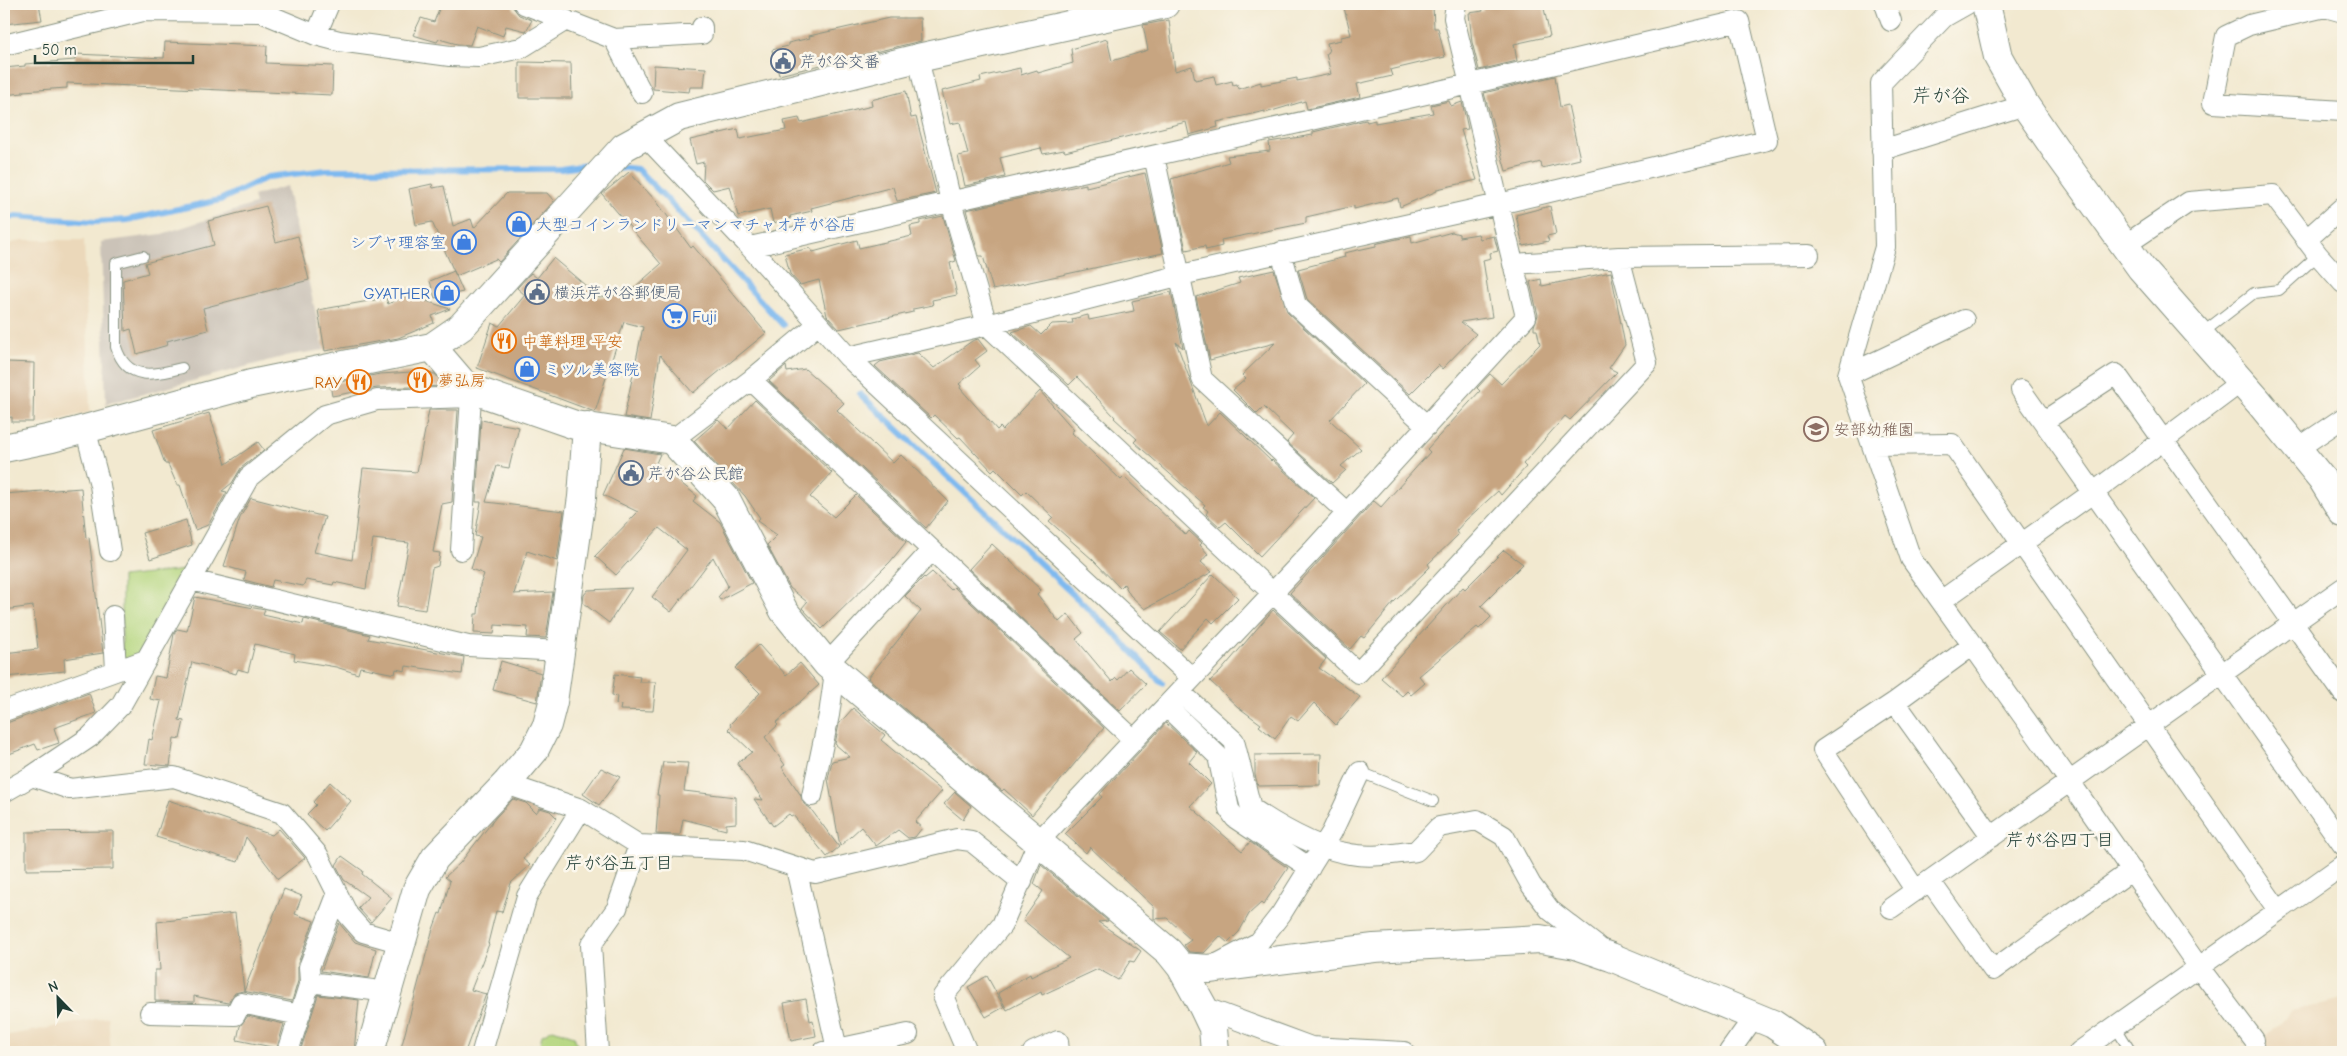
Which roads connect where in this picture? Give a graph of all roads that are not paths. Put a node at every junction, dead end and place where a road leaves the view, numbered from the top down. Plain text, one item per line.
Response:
1 (243, 4) edge
2 (329, 4) edge
3 (524, 4) edge
4 (1164, 4) edge
5 (1456, 4) edge
6 (1967, 4) edge
7 (1986, 4) edge
8 (261, 12) junction
9 (2343, 12) edge
10 (566, 20) junction
11 (702, 27) dead end
12 (316, 35) junction
13 (614, 39) junction
14 (4, 45) edge
15 (918, 58) junction
16 (1470, 84) junction
17 (642, 93) dead end
18 (2025, 106) junction
19 (2343, 111) edge
20 (635, 142) junction
21 (1882, 150) junction
22 (1154, 156) junction
23 (951, 202) junction
24 (1499, 204) junction
25 (2343, 207) edge
26 (2125, 246) junction
27 (750, 248) junction
28 (2312, 248) junction
29 (1281, 252) junction
30 (1810, 254) dead end
31 (143, 256) dead end
32 (1619, 257) junction
33 (1513, 264) junction
34 (1181, 275) junction
35 (2343, 283) edge
36 (1964, 320) dead end
37 (817, 325) junction
38 (987, 325) junction
39 (2200, 335) junction
40 (432, 347) junction
41 (848, 357) junction
42 (182, 368) dead end
43 (1848, 375) junction
44 (752, 380) junction
45 (2241, 382) junction
46 (2022, 390) dead end
47 (474, 394) junction
48 (2343, 418) edge
49 (2044, 421) junction
50 (587, 426) junction
51 (1427, 426) junction
52 (85, 428) junction
53 (672, 440) junction
54 (2163, 440) junction
55 (1872, 445) junction
56 (4, 448) edge
57 (2297, 448) junction
58 (2094, 492) junction
59 (1346, 512) junction
60 (2343, 513) edge
61 (2021, 544) junction
62 (461, 550) dead end
63 (932, 550) junction
64 (110, 551) dead end
65 (191, 580) junction
66 (2343, 588) edge
67 (1273, 592) junction
68 (1941, 601) junction
69 (113, 616) dead end
70 (2293, 624) junction
71 (1973, 646) junction
72 (560, 651) junction
73 (144, 661) junction
74 (831, 668) junction
75 (116, 670) junction
76 (2223, 674) junction
77 (1179, 692) junction
78 (2343, 693) edge
79 (1895, 702) junction
80 (4, 710) edge
81 (2148, 726) junction
82 (1134, 740) junction
83 (1234, 741) junction
84 (1218, 756) junction
85 (1360, 772) joint
86 (32, 776) junction
87 (2070, 782) junction
88 (506, 784) junction
89 (4, 792) edge
90 (812, 796) dead end
91 (1433, 801) dead end
92 (581, 808) junction
93 (1243, 813) junction
94 (1992, 837) junction
95 (1038, 842) junction
96 (639, 845) junction
97 (2343, 845) edge
98 (1324, 846) junction
99 (2343, 865) edge
100 (796, 868) junction
101 (1310, 868) junction
102 (2132, 870) junction
103 (1022, 882) junction
104 (1923, 886) junction
105 (337, 895) junction
106 (1891, 908) dead end
107 (2278, 910) junction
108 (401, 943) junction
109 (1611, 957) junction
110 (2198, 966) junction
111 (1181, 968) junction
112 (1208, 969) junction
113 (310, 982) junction
114 (388, 992) junction
115 (1203, 1007) junction
116 (150, 1013) dead end
117 (300, 1015) junction
118 (1754, 1016) junction
119 (2114, 1026) junction
120 (908, 1034) dead end
121 (2254, 1040) dead end
122 (830, 1051) edge
123 (288, 1052) edge
124 (370, 1052) edge
125 (482, 1052) edge
126 (598, 1052) edge
127 (967, 1052) edge
128 (1033, 1052) edge
129 (1059, 1052) edge
130 (1215, 1052) edge
131 (1404, 1052) edge
132 (1728, 1052) edge
133 (1814, 1052) edge
134 (2079, 1052) edge
135 (2131, 1052) edge

1 - 8 street
2 - 12 street
3 - 10 street
4 - 15 street
5 - 16 street
6 - 21 street
7 - 18 street
8 - 12 street
8 - 14 street
9 - 19 street
10 - 12 street
10 - 13 street
11 - 13 street
13 - 17 street
15 - 20 street
15 - 23 street
16 - 22 street
16 - 24 street
16 - 24 street
18 - 21 street
18 - 26 street
20 - 27 street
20 - 40 street
21 - 43 street
22 - 23 street
22 - 34 street
23 - 27 street
23 - 38 street
24 - 29 street
24 - 33 street
25 - 28 street
26 - 28 street
26 - 39 street
27 - 37 street
28 - 35 street
28 - 39 lane
29 - 34 street
29 - 51 street
30 - 32 street
31 - 42 lane
32 - 33 street
32 - 67 street
33 - 51 street
34 - 38 street
34 - 59 street
36 - 43 street
37 - 41 street
37 - 44 street
38 - 41 street
38 - 67 street
39 - 45 street
40 - 47 street
40 - 52 street
41 - 77 street
43 - 55 street
44 - 53 street
44 - 63 street
45 - 54 street
45 - 57 street
46 - 49 street
47 - 50 street
47 - 62 street
47 - 65 street
48 - 57 street
49 - 54 street
49 - 58 street
50 - 53 street
50 - 72 street
51 - 59 street
52 - 56 street
52 - 64 street
53 - 74 street
54 - 58 street
54 - 70 street
55 - 61 street
55 - 68 street
57 - 60 street
58 - 61 street
58 - 76 street
59 - 67 street
61 - 68 street
61 - 81 street
63 - 74 street
63 - 82 street
65 - 72 street
65 - 73 street
66 - 70 street
67 - 77 street
68 - 71 street
69 - 75 street
70 - 76 street
70 - 78 street
71 - 79 street
71 - 87 street
72 - 88 street
73 - 75 street
73 - 86 street
74 - 90 street
74 - 95 street
75 - 80 street
76 - 81 street
76 - 97 street
77 - 82 street
77 - 83 street
77 - 84 street
79 - 94 street
79 - 104 street
81 - 87 street
81 - 107 street
82 - 95 street
83 - 84 street
83 - 93 street
84 - 93 street
85 - 91 lane
85 - 98 street
86 - 89 street
86 - 105 street
87 - 94 street
87 - 102 street
88 - 92 street
88 - 108 street
92 - 96 street
92 - 125 street
93 - 98 street
93 - 101 street
94 - 104 street
95 - 103 street
95 - 111 street
96 - 100 street
96 - 126 street
98 - 101 street
98 - 109 street
99 - 107 street
100 - 103 street
100 - 122 street
101 - 112 street
102 - 104 street
102 - 110 street
103 - 127 street
104 - 106 street
105 - 108 street
105 - 113 street
107 - 110 street
108 - 114 street
109 - 112 street
109 - 118 street
110 - 119 street
110 - 121 street
111 - 112 street
111 - 115 street
113 - 114 street
113 - 117 street
114 - 124 street
115 - 130 street
115 - 131 street
116 - 117 street
117 - 123 street
118 - 132 street
118 - 133 street
119 - 134 street
119 - 135 lane
120 - 122 street
128 - 129 street

